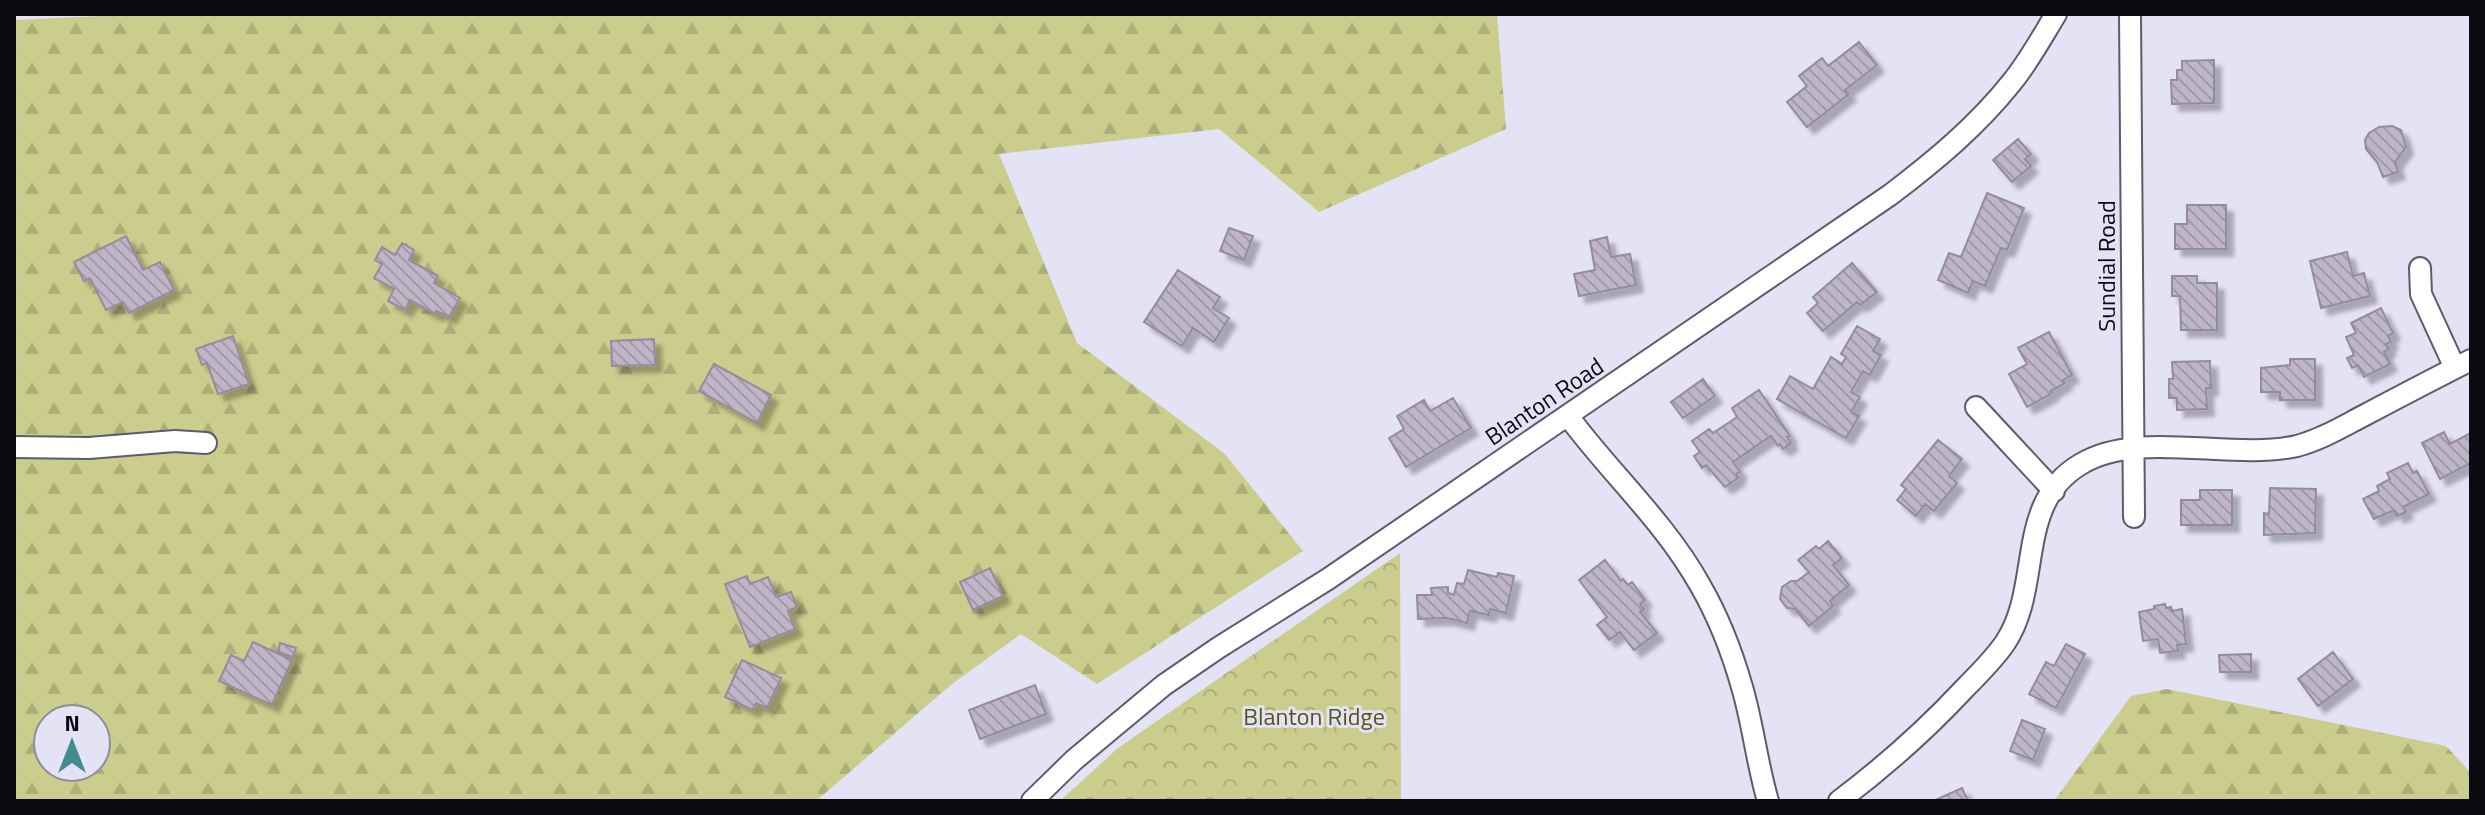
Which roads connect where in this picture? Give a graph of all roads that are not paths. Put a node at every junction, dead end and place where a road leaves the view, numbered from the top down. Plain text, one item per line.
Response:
1 (2056, 14) edge
2 (2130, 14) edge
3 (2420, 268) dead end
4 (2463, 364) edge
5 (1976, 407) dead end
6 (1568, 416) junction
7 (206, 443) dead end
8 (14, 447) edge
9 (2133, 448) junction
10 (2054, 491) junction
11 (2134, 517) dead end
12 (1032, 801) edge
13 (1768, 801) edge
14 (1839, 801) edge

1 - 6 street, Blanton Road
2 - 9 street, Sundial Road
3 - 4 street
4 - 9 street
5 - 10 street
6 - 12 street, Blanton Road
6 - 13 street
7 - 8 street
9 - 10 street
9 - 11 street, Sundial Road
10 - 14 street

